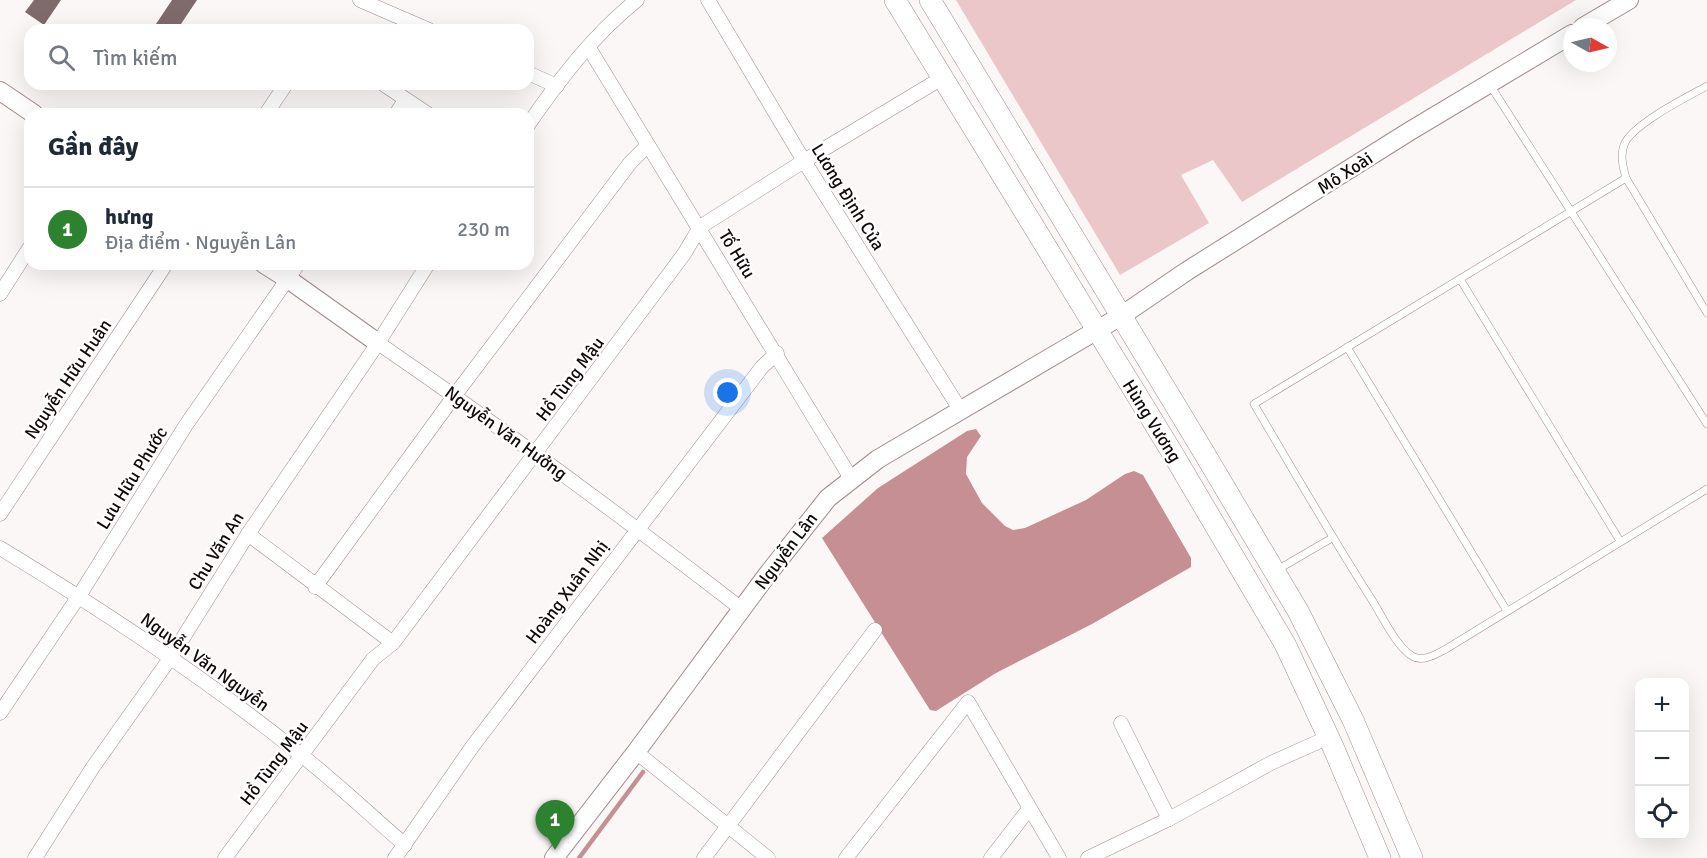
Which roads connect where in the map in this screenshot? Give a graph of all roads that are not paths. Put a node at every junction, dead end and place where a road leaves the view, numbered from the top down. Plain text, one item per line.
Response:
1 (360, 0) edge
2 (637, 0) edge
3 (708, 0) edge
4 (895, 0) edge
5 (930, 0) edge
6 (1629, 0) edge
7 (1602, 8) edge
8 (415, 24) edge
9 (1563, 39) edge
10 (589, 48) junction
11 (534, 76) edge
12 (942, 78) junction
13 (1489, 83) junction
14 (556, 86) junction
15 (1707, 86) edge
16 (282, 90) edge
17 (392, 90) edge
18 (0, 91) edge
19 (405, 99) junction
20 (25, 108) edge
21 (270, 108) edge
22 (400, 108) edge
23 (419, 108) edge
24 (534, 117) edge
25 (648, 145) junction
26 (804, 161) junction
27 (1626, 178) junction
28 (1572, 212) junction
29 (699, 227) junction
30 (24, 257) edge
31 (162, 270) edge
32 (424, 270) edge
33 (293, 271) edge
34 (1460, 279) junction
35 (0, 294) edge
36 (1707, 313) edge
37 (1121, 316) junction
38 (1096, 330) junction
39 (378, 342) junction
40 (1347, 347) junction
41 (777, 353) junction
42 (455, 395) junction
43 (961, 411) junction
44 (1707, 424) edge
45 (536, 454) junction
46 (852, 480) junction
47 (1707, 489) edge
48 (0, 514) edge
49 (638, 528) junction
50 (248, 534) junction
51 (1332, 538) junction
52 (1620, 541) junction
53 (0, 548) edge
54 (1275, 572) junction
55 (315, 586) junction
56 (79, 596) junction
57 (743, 610) junction
58 (1506, 610) junction
59 (874, 630) dead end
60 (393, 643) junction
61 (171, 657) junction
62 (0, 713) edge
63 (1121, 723) dead end
64 (1329, 737) junction
65 (636, 752) junction
66 (302, 755) junction
67 (1029, 809) junction
68 (1169, 819) junction
69 (728, 827) junction
70 (405, 844) junction
71 (35, 858) edge
72 (225, 858) edge
73 (395, 858) edge
74 (554, 858) edge
75 (704, 858) edge
76 (768, 858) edge
77 (846, 858) edge
78 (991, 858) edge
79 (1059, 858) edge
80 (1088, 858) edge
81 (1380, 858) edge
82 (1412, 858) edge

1 - 8 street
2 - 10 street
3 - 26 street, Lương Định Của
4 - 12 main road, Hùng Vương
5 - 37 main road, Hùng Vương
6 - 7 street
9 - 13 street, Mô Xoài
10 - 14 street
10 - 25 street, Tố Hữu
11 - 14 street
12 - 26 street, Hồ Tùng Mậu
12 - 38 main road, Hùng Vương
13 - 28 lane
13 - 37 street, Mô Xoài
14 - 24 street
15 - 27 lane
16 - 21 street
17 - 19 street
18 - 20 street
19 - 22 street
19 - 23 street
25 - 29 street, Tố Hữu
25 - 42 street
26 - 29 street, Hồ Tùng Mậu
26 - 43 street, Lương Định Của
27 - 28 lane
27 - 36 lane
28 - 34 lane
28 - 44 lane
29 - 41 street, Tố Hữu
29 - 45 street, Hồ Tùng Mậu
30 - 35 street
31 - 48 street, Nguyễn Hữu Huân
32 - 39 street, Chu Văn An
33 - 39 street, Nguyễn Văn Hưởng
33 - 56 street, Lưu Hữu Phước
34 - 40 lane
34 - 52 lane
37 - 38 street, Mô Xoài
37 - 54 main road, Hùng Vương
38 - 43 street, Nguyễn Lân
38 - 64 main road, Hùng Vương
39 - 42 street, Nguyễn Văn Hưởng
39 - 50 street, Chu Văn An
40 - 51 lane
40 - 58 lane
41 - 46 street, Tố Hữu
41 - 49 street, Hoàng Xuân Nhị
42 - 45 street, Nguyễn Văn Hưởng
42 - 55 street
43 - 46 street, Nguyễn Lân
45 - 49 street, Nguyễn Văn Hưởng
45 - 60 street, Hồ Tùng Mậu
46 - 57 street, Nguyễn Lân
47 - 52 lane
49 - 57 street, Nguyễn Văn Hưởng
49 - 70 street, Hoàng Xuân Nhị
50 - 55 street
50 - 61 street, Chu Văn An
51 - 54 lane
51 - 58 lane
52 - 58 lane
53 - 56 street, Nguyễn Văn Nguyễn
54 - 82 main road, Hùng Vương
55 - 60 street
56 - 61 street, Nguyễn Văn Nguyễn
56 - 62 street, Lưu Hữu Phước
57 - 65 street, Nguyễn Lân
59 - 69 street
60 - 66 street, Hồ Tùng Mậu
61 - 66 street, Nguyễn Văn Nguyễn
61 - 71 street, Chu Văn An
63 - 68 street
64 - 68 street
64 - 81 main road, Hùng Vương
65 - 69 street
65 - 74 street, Nguyễn Lân
66 - 70 street, Nguyễn Văn Nguyễn
66 - 72 street, Hồ Tùng Mậu
67 - 77 street
67 - 78 street
67 - 79 street
68 - 80 street
69 - 75 street
69 - 76 street
70 - 73 street, Hoàng Xuân Nhị

